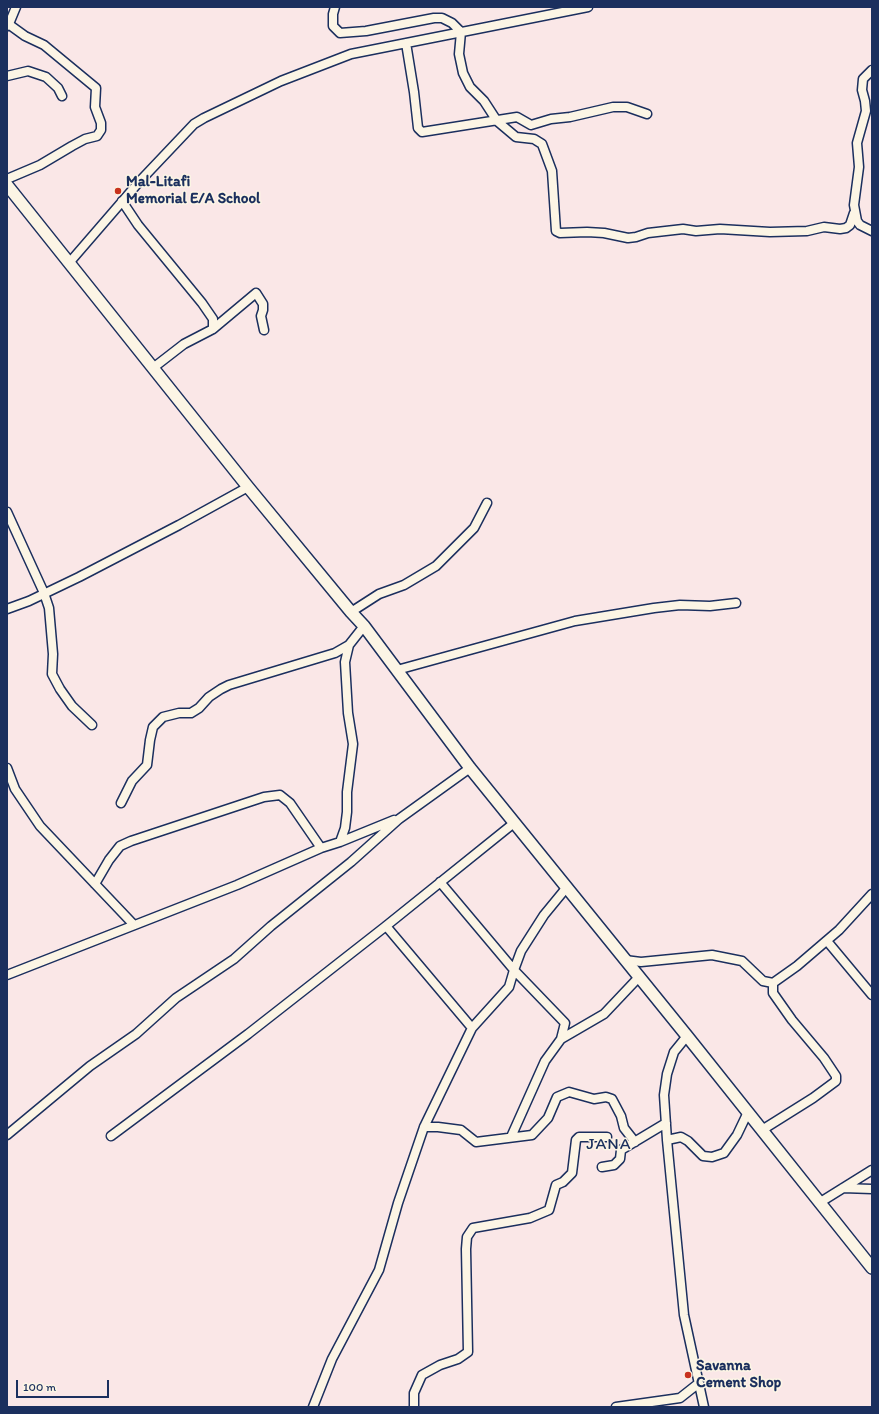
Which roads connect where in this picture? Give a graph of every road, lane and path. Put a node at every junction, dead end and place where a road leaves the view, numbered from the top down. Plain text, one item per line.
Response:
1 (16, 7) edge
2 (335, 7) edge
3 (588, 7) edge
4 (8, 24) edge
5 (461, 32) junction
6 (406, 43) junction
7 (7, 69) edge
8 (872, 70) edge
9 (22, 72) junction
10 (7, 76) edge
11 (62, 96) dead end
12 (647, 114) dead end
13 (497, 121) junction
14 (7, 179) edge
15 (7, 186) edge
16 (122, 201) junction
17 (854, 214) junction
18 (872, 231) edge
19 (69, 263) junction
20 (213, 329) junction
21 (264, 330) dead end
22 (153, 368) junction
23 (248, 487) junction
24 (487, 503) dead end
25 (7, 512) edge
26 (44, 593) junction
27 (736, 603) dead end
28 (7, 609) edge
29 (351, 612) junction
30 (364, 626) junction
31 (349, 645) junction
32 (397, 670) junction
33 (92, 725) dead end
34 (7, 768) edge
35 (470, 768) junction
36 (121, 803) dead end
37 (398, 819) junction
38 (514, 822) junction
39 (340, 842) junction
40 (321, 848) junction
41 (440, 882) junction
42 (95, 884) junction
43 (567, 887) junction
44 (872, 894) edge
45 (134, 925) junction
46 (386, 926) junction
47 (827, 941) junction
48 (625, 960) junction
49 (514, 970) junction
50 (7, 976) edge
51 (639, 977) junction
52 (773, 983) junction
53 (872, 996) edge
54 (472, 1028) junction
55 (687, 1036) junction
56 (561, 1039) junction
57 (748, 1112) junction
58 (666, 1123) junction
59 (424, 1127) junction
60 (762, 1130) junction
61 (7, 1135) edge
62 (111, 1136) dead end
63 (511, 1137) junction
64 (607, 1138) dead end
65 (667, 1140) junction
66 (635, 1142) junction
67 (602, 1167) dead end
68 (872, 1170) edge
69 (842, 1188) junction
70 (872, 1189) edge
71 (819, 1202) junction
72 (872, 1268) edge
73 (699, 1383) junction
74 (313, 1407) edge
75 (414, 1407) edge
76 (616, 1407) edge
77 (704, 1407) edge

1 - 4 street
2 - 5 street
3 - 5 street
4 - 14 street
5 - 6 street
5 - 13 street
6 - 13 street
6 - 16 street
7 - 9 street
8 - 17 street
9 - 10 street
9 - 11 street
12 - 13 street
13 - 17 street
15 - 19 main road
16 - 19 street
16 - 20 street
17 - 18 street
19 - 22 main road
20 - 21 street
20 - 22 street
22 - 23 main road
23 - 26 street
23 - 29 main road
24 - 29 street
25 - 26 street
26 - 28 street
26 - 33 street
27 - 32 street
29 - 30 main road
30 - 31 street
30 - 32 main road
31 - 36 street
31 - 39 street
32 - 35 main road
34 - 42 street
35 - 37 street
35 - 38 main road
37 - 39 street
37 - 61 street
38 - 41 street
38 - 43 main road
39 - 40 street
40 - 42 street
40 - 45 street
41 - 46 street
41 - 49 street
42 - 45 street
43 - 48 main road
43 - 49 street
44 - 47 street
45 - 50 street
46 - 54 street
46 - 62 street
47 - 52 street
47 - 53 street
48 - 51 main road
48 - 52 street
49 - 54 street
49 - 56 street
51 - 55 main road
51 - 56 street
52 - 60 street
54 - 59 street
55 - 57 main road
55 - 58 street
56 - 63 street
57 - 60 main road
57 - 65 street
58 - 65 street
58 - 66 street
59 - 63 street
59 - 74 street
60 - 71 main road
63 - 66 street
64 - 75 street
65 - 73 street
66 - 67 street
68 - 69 street
69 - 70 street
69 - 71 street
71 - 72 main road
73 - 76 street
73 - 77 street

